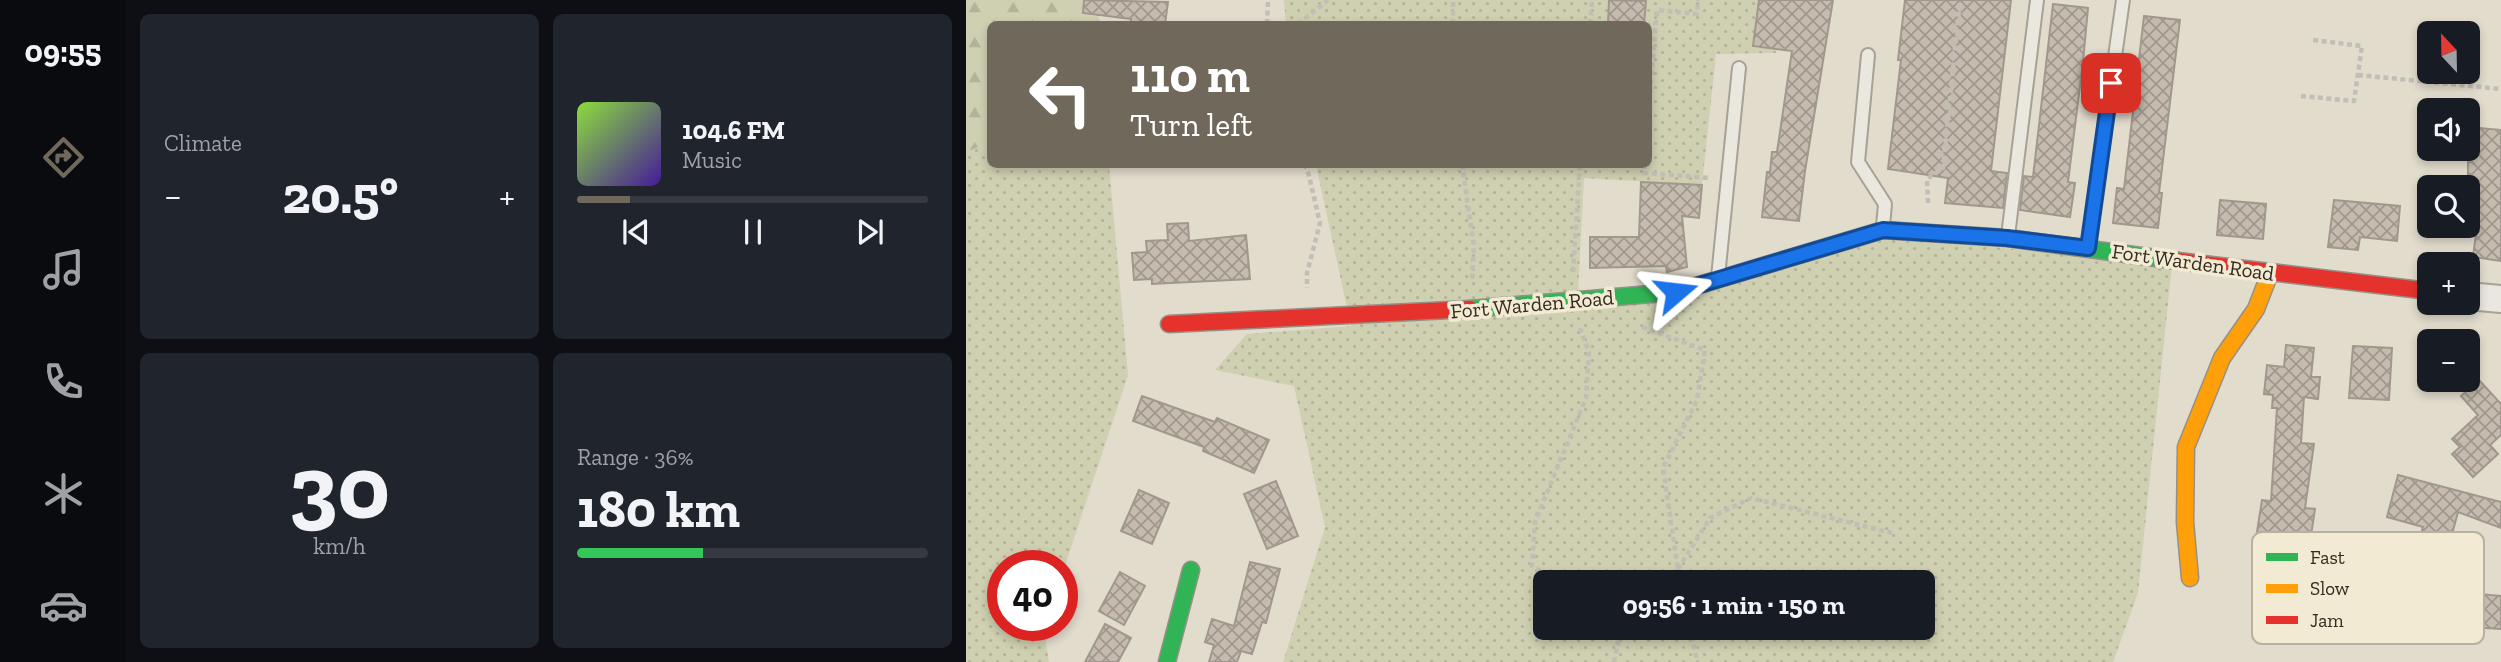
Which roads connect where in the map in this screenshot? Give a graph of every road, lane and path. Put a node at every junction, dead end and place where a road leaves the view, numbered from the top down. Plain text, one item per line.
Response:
1 (1259, 0) edge
2 (1328, 0) edge
3 (1453, 0) edge
4 (1592, 0) edge
5 (1698, 0) edge
6 (1961, 0) edge
7 (2037, 0) edge
8 (2123, 0) edge
9 (1268, 3) edge
10 (1268, 21) edge
11 (1302, 21) edge
12 (1453, 21) edge
13 (1590, 21) edge
14 (2313, 40) dead end
15 (1868, 55) dead end
16 (1739, 68) dead end
17 (1652, 70) edge
18 (2358, 75) junction
19 (2501, 89) edge
20 (2301, 96) dead end
21 (1305, 168) edge
22 (1463, 168) edge
23 (1580, 168) edge
24 (1645, 168) edge
25 (1728, 180) junction
26 (1928, 205) dead end
27 (1883, 230) junction
28 (2007, 238) junction
29 (2088, 248) junction
30 (2270, 273) junction
31 (1718, 279) junction
32 (2417, 290) edge
33 (2480, 297) edge
34 (2501, 299) edge
35 (1571, 300) junction
36 (1471, 309) junction
37 (1307, 317) junction
38 (1632, 320) dead end
39 (1169, 324) dead end
40 (1892, 533) dead end
41 (1678, 569) joint
42 (1191, 570) dead end
43 (1539, 570) edge
44 (2190, 578) dead end
45 (1618, 640) edge
46 (1692, 640) edge
47 (1167, 662) edge
48 (1614, 662) edge
49 (1697, 662) edge

1 - 9 path
2 - 11 path
3 - 12 path
4 - 13 path
5 - 17 path
6 - 26 path
7 - 28 lane
8 - 29 lane
9 - 10 path
14 - 18 path
15 - 27 lane
16 - 25 lane
18 - 19 path
18 - 20 path
21 - 37 path
22 - 36 path
23 - 35 path
24 - 25 path
25 - 31 lane
27 - 28 street, Fort Warden Road
27 - 31 street, Fort Warden Road
28 - 29 street, Fort Warden Road
29 - 30 street, Fort Warden Road
30 - 32 street, Fort Warden Road
30 - 44 street
31 - 35 street, Fort Warden Road
33 - 34 street
35 - 36 street, Fort Warden Road
35 - 43 path
36 - 37 street, Fort Warden Road
37 - 39 street, Fort Warden Road
38 - 41 path
40 - 41 path
42 - 47 street
45 - 48 path
46 - 49 path

